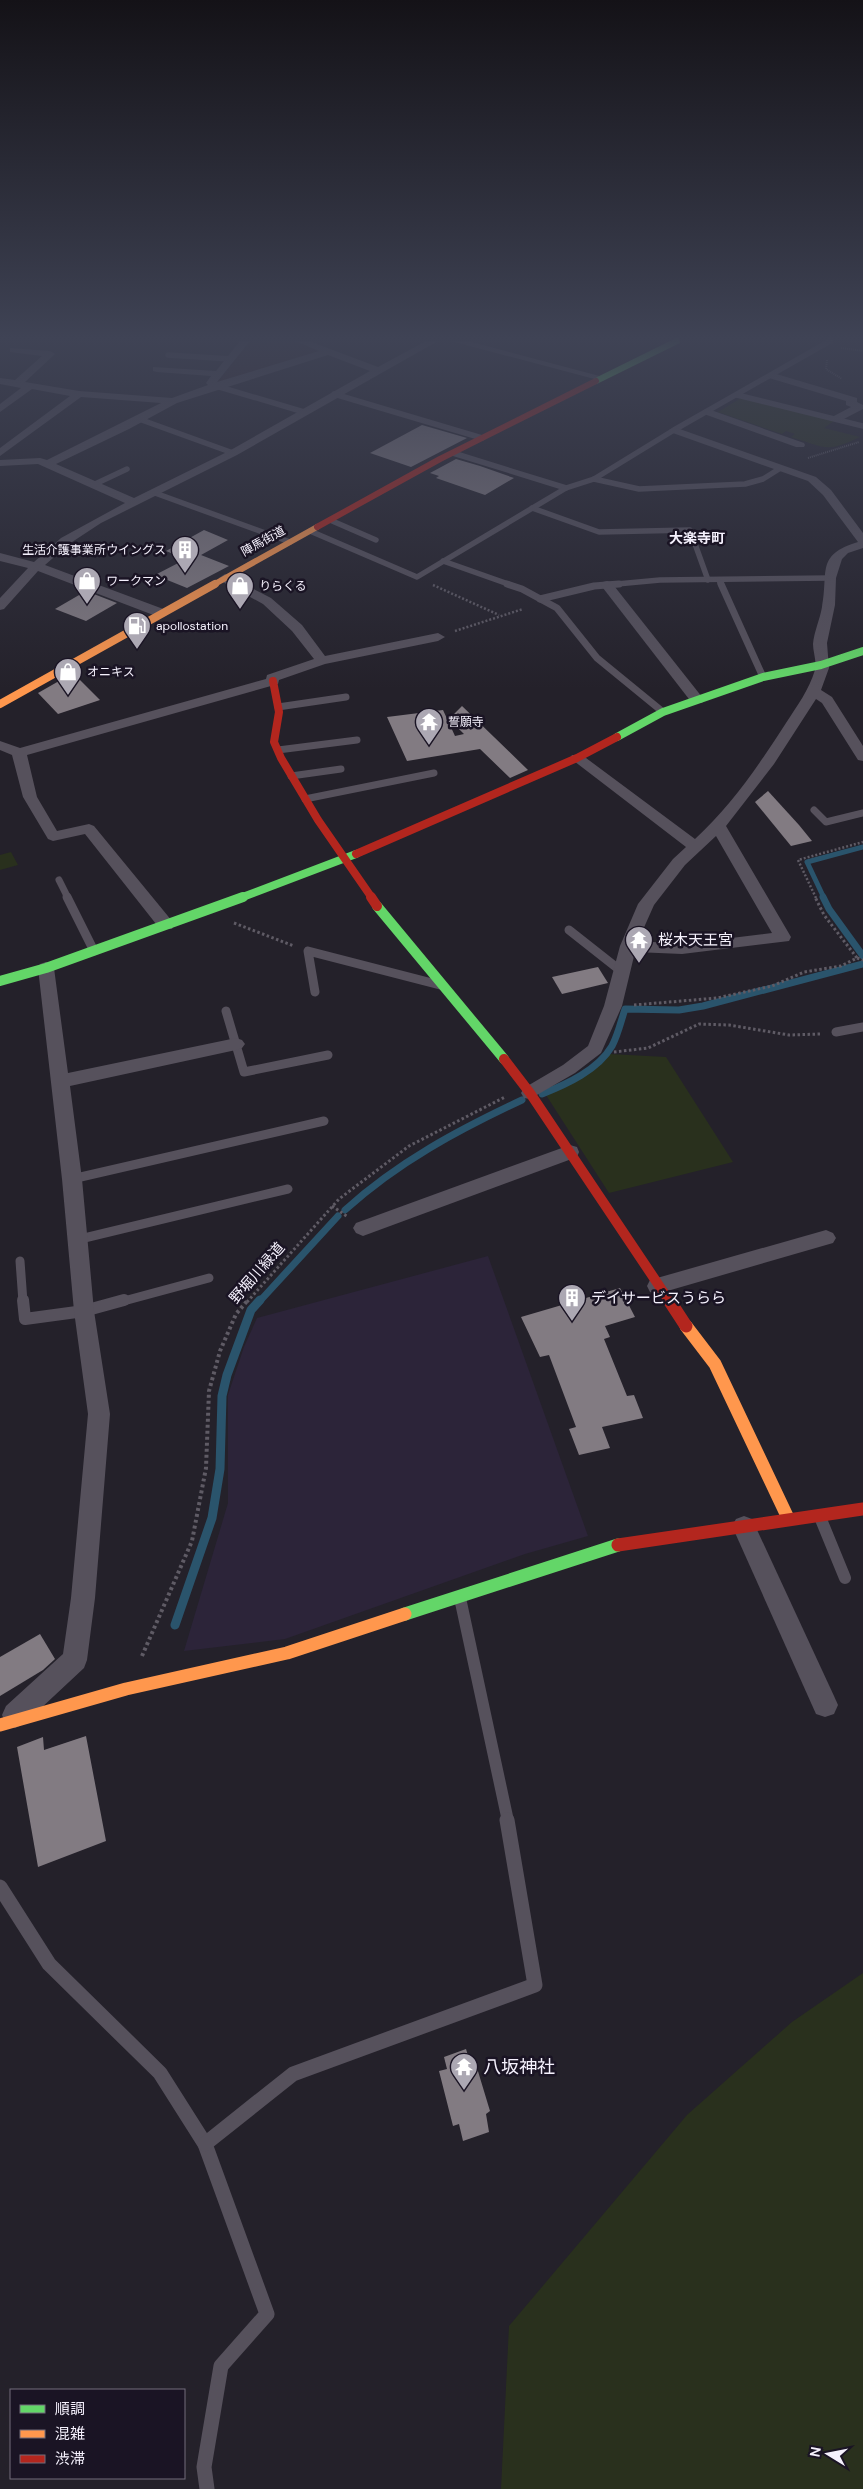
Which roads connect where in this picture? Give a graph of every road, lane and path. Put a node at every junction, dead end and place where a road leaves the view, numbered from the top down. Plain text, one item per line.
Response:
1 (61, 457) edge
2 (225, 457) edge
3 (445, 457) edge
4 (466, 457) edge
5 (630, 457) edge
6 (747, 457) edge
7 (814, 457) edge
8 (0, 463) edge
9 (47, 464) junction
10 (127, 469) dead end
11 (779, 469) junction
12 (594, 479) junction
13 (92, 485) junction
14 (566, 488) junction
15 (155, 493) junction
16 (135, 503) junction
17 (532, 508) junction
18 (330, 520) junction
19 (310, 531) junction
20 (376, 540) dead end
21 (863, 540) edge
22 (290, 542) junction
23 (863, 544) edge
24 (0, 557) edge
25 (444, 561) junction
26 (36, 566) junction
27 (417, 577) junction
28 (225, 578) junction
29 (830, 578) junction
30 (708, 580) junction
31 (719, 580) junction
32 (607, 585) junction
33 (540, 598) junction
34 (0, 606) edge
35 (523, 609) dead end
36 (161, 613) junction
37 (499, 615) junction
38 (438, 637) joint
39 (861, 655) edge
40 (322, 661) junction
41 (822, 665) junction
42 (763, 677) junction
43 (273, 681) junction
44 (814, 691) junction
45 (346, 698) dead end
46 (697, 700) junction
47 (0, 704) edge
48 (278, 707) junction
49 (663, 712) junction
50 (357, 740) dead end
51 (0, 745) edge
52 (278, 750) junction
53 (19, 753) junction
54 (863, 757) edge
55 (577, 758) junction
56 (342, 769) dead end
57 (434, 772) dead end
58 (291, 776) junction
59 (305, 799) junction
60 (814, 810) dead end
61 (863, 813) edge
62 (718, 826) junction
63 (695, 847) junction
64 (343, 858) junction
65 (59, 880) dead end
66 (204, 912) junction
67 (166, 924) junction
68 (569, 930) dead end
69 (628, 946) junction
70 (94, 951) junction
71 (308, 951) junction
72 (858, 959) dead end
73 (863, 960) edge
74 (46, 968) junction
75 (621, 971) junction
76 (0, 982) edge
77 (446, 986) junction
78 (315, 992) dead end
79 (226, 1011) dead end
80 (863, 1027) edge
81 (836, 1032) joint
82 (236, 1044) junction
83 (613, 1052) dead end
84 (328, 1055) dead end
85 (61, 1081) junction
86 (528, 1090) junction
87 (324, 1121) dead end
88 (570, 1152) junction
89 (72, 1179) junction
90 (288, 1189) dead end
91 (363, 1228) dead end
92 (826, 1238) dead end
93 (76, 1240) junction
94 (20, 1261) dead end
95 (209, 1278) dead end
96 (657, 1286) junction
97 (84, 1311) junction
98 (863, 1509) edge
99 (819, 1514) junction
100 (788, 1518) junction
101 (744, 1526) junction
102 (845, 1578) dead end
103 (460, 1596) junction
104 (149, 1642) dead end
105 (825, 1705) dead end
106 (3, 1724) edge
107 (0, 1886) edge
108 (205, 2144) junction
109 (207, 2489) edge

1 - 9 street
2 - 15 street
3 - 18 street, 陣馬街道
4 - 14 lane
5 - 12 lane
6 - 11 street
7 - 11 path
8 - 9 street
9 - 13 street
10 - 13 lane
11 - 12 lane
11 - 21 street
12 - 14 lane
13 - 16 street
14 - 17 lane
15 - 16 street
15 - 22 lane
16 - 26 street
17 - 25 lane
17 - 30 lane
18 - 19 street, 陣馬街道
18 - 20 lane
19 - 22 street, 陣馬街道
19 - 27 lane
22 - 28 street, 陣馬街道
23 - 29 street
24 - 26 street
25 - 27 lane
25 - 33 lane
26 - 34 street
26 - 36 street
27 - 37 path
28 - 36 street, 陣馬街道
28 - 40 street
29 - 31 lane
29 - 41 street
30 - 31 lane
30 - 32 lane
31 - 42 lane
32 - 33 lane
32 - 46 street
33 - 49 lane
35 - 37 path
36 - 47 street, 陣馬街道
37 - 38 path
38 - 40 street
39 - 41 street
40 - 43 street
41 - 42 street
41 - 44 street
42 - 46 street
43 - 48 street
43 - 53 street
44 - 54 street
44 - 62 street
45 - 48 lane
46 - 49 street
48 - 52 street
49 - 55 street
50 - 52 lane
51 - 53 street
52 - 58 street
53 - 67 street
55 - 63 street
55 - 64 street
56 - 58 lane
57 - 59 lane
58 - 59 street
59 - 64 street
60 - 61 lane
62 - 63 street
62 - 69 street
63 - 69 street
64 - 66 street
64 - 77 street
65 - 70 lane
66 - 67 street
66 - 71 path
67 - 70 street
68 - 75 lane
69 - 75 street
70 - 74 street
71 - 77 lane
71 - 78 lane
72 - 73 path
74 - 76 street
74 - 85 street
75 - 86 street
77 - 86 street
79 - 82 lane
80 - 81 lane
81 - 83 path
82 - 84 lane
82 - 85 street
85 - 89 street
86 - 88 street
86 - 104 path, 野堀川緑道
87 - 89 lane
88 - 91 street
88 - 96 street
89 - 93 street
90 - 93 lane
92 - 96 street
93 - 97 street
94 - 97 lane
95 - 97 lane
96 - 100 street
97 - 106 street
98 - 99 street
99 - 100 street
99 - 102 lane
100 - 101 street
101 - 103 street
101 - 105 street
103 - 106 street
103 - 108 lane
107 - 108 lane
108 - 109 lane

